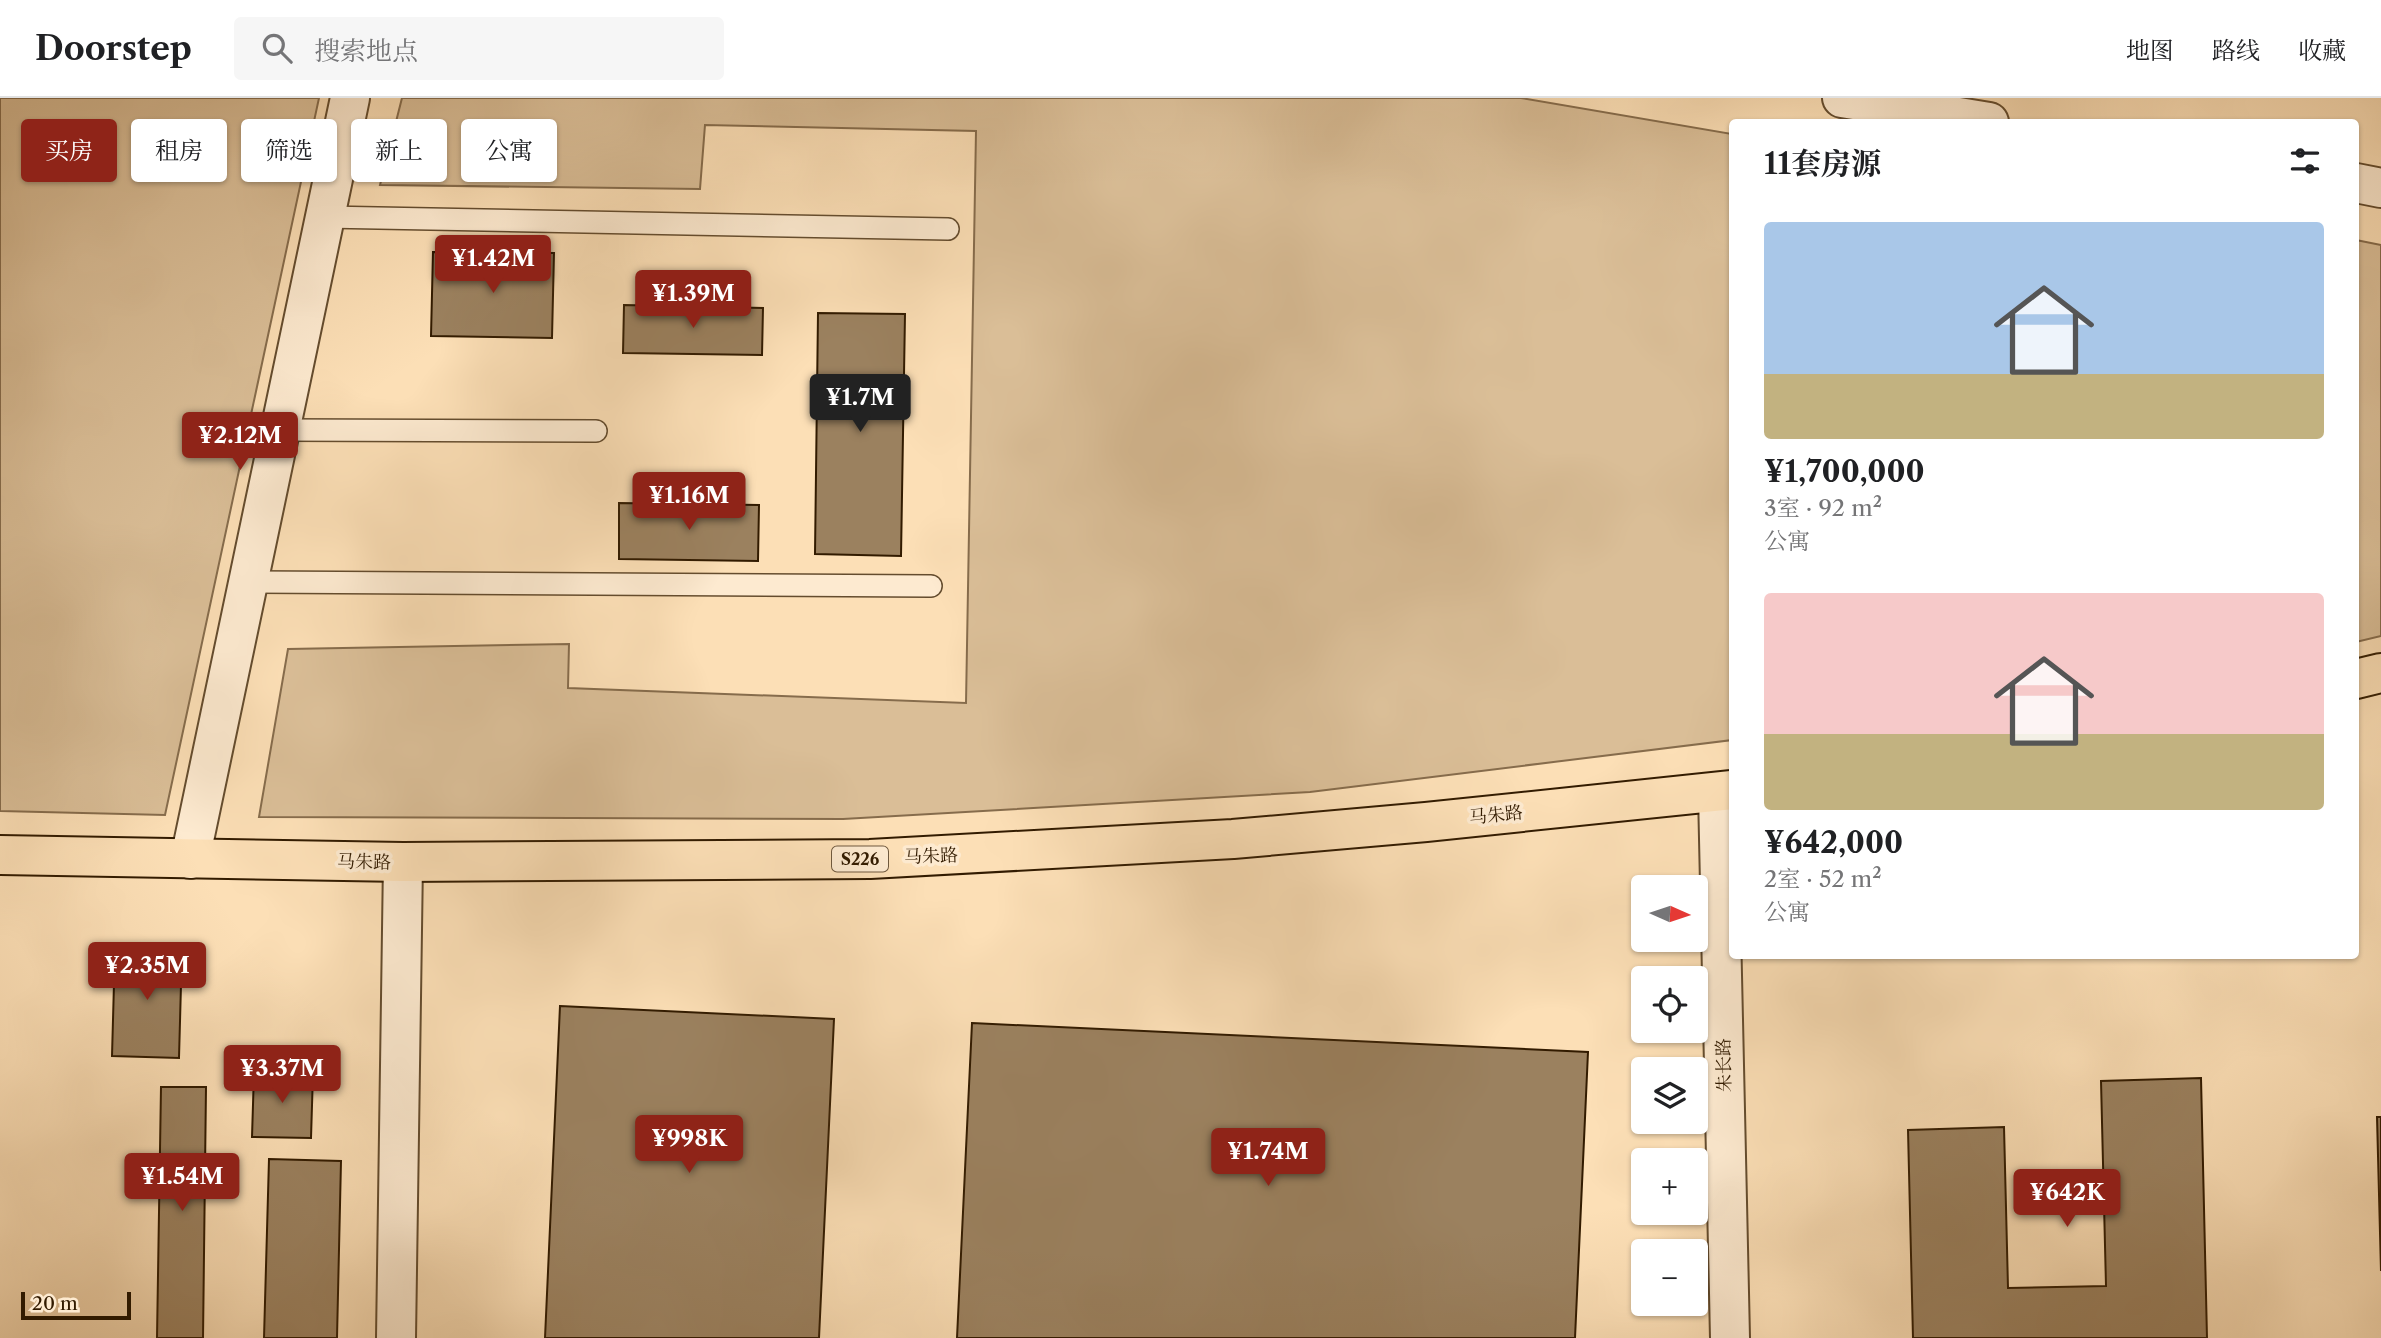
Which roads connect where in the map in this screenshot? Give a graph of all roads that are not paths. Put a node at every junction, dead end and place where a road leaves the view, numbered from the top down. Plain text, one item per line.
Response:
1 (350, 98) edge
2 (1842, 98) edge
3 (1971, 119) edge
4 (2359, 184) edge
5 (2381, 188) edge
6 (325, 217) junction
7 (948, 229) dead end
8 (280, 430) junction
9 (596, 430) dead end
10 (247, 582) junction
11 (930, 586) dead end
12 (2381, 673) edge
13 (2359, 677) edge
14 (1725, 792) edge
15 (0, 855) edge
16 (190, 859) junction
17 (402, 862) junction
18 (396, 1338) edge
19 (1730, 1338) edge

1 - 6 street
2 - 3 street
4 - 5 street
6 - 7 lane
6 - 8 street
8 - 9 lane
8 - 10 street
10 - 11 lane
10 - 16 street
12 - 13 main road
14 - 17 main road, 马朱路 / S226
14 - 19 street, 朱长路
15 - 16 main road, 马朱路 / S226
16 - 17 main road, 马朱路 / S226
17 - 18 street

